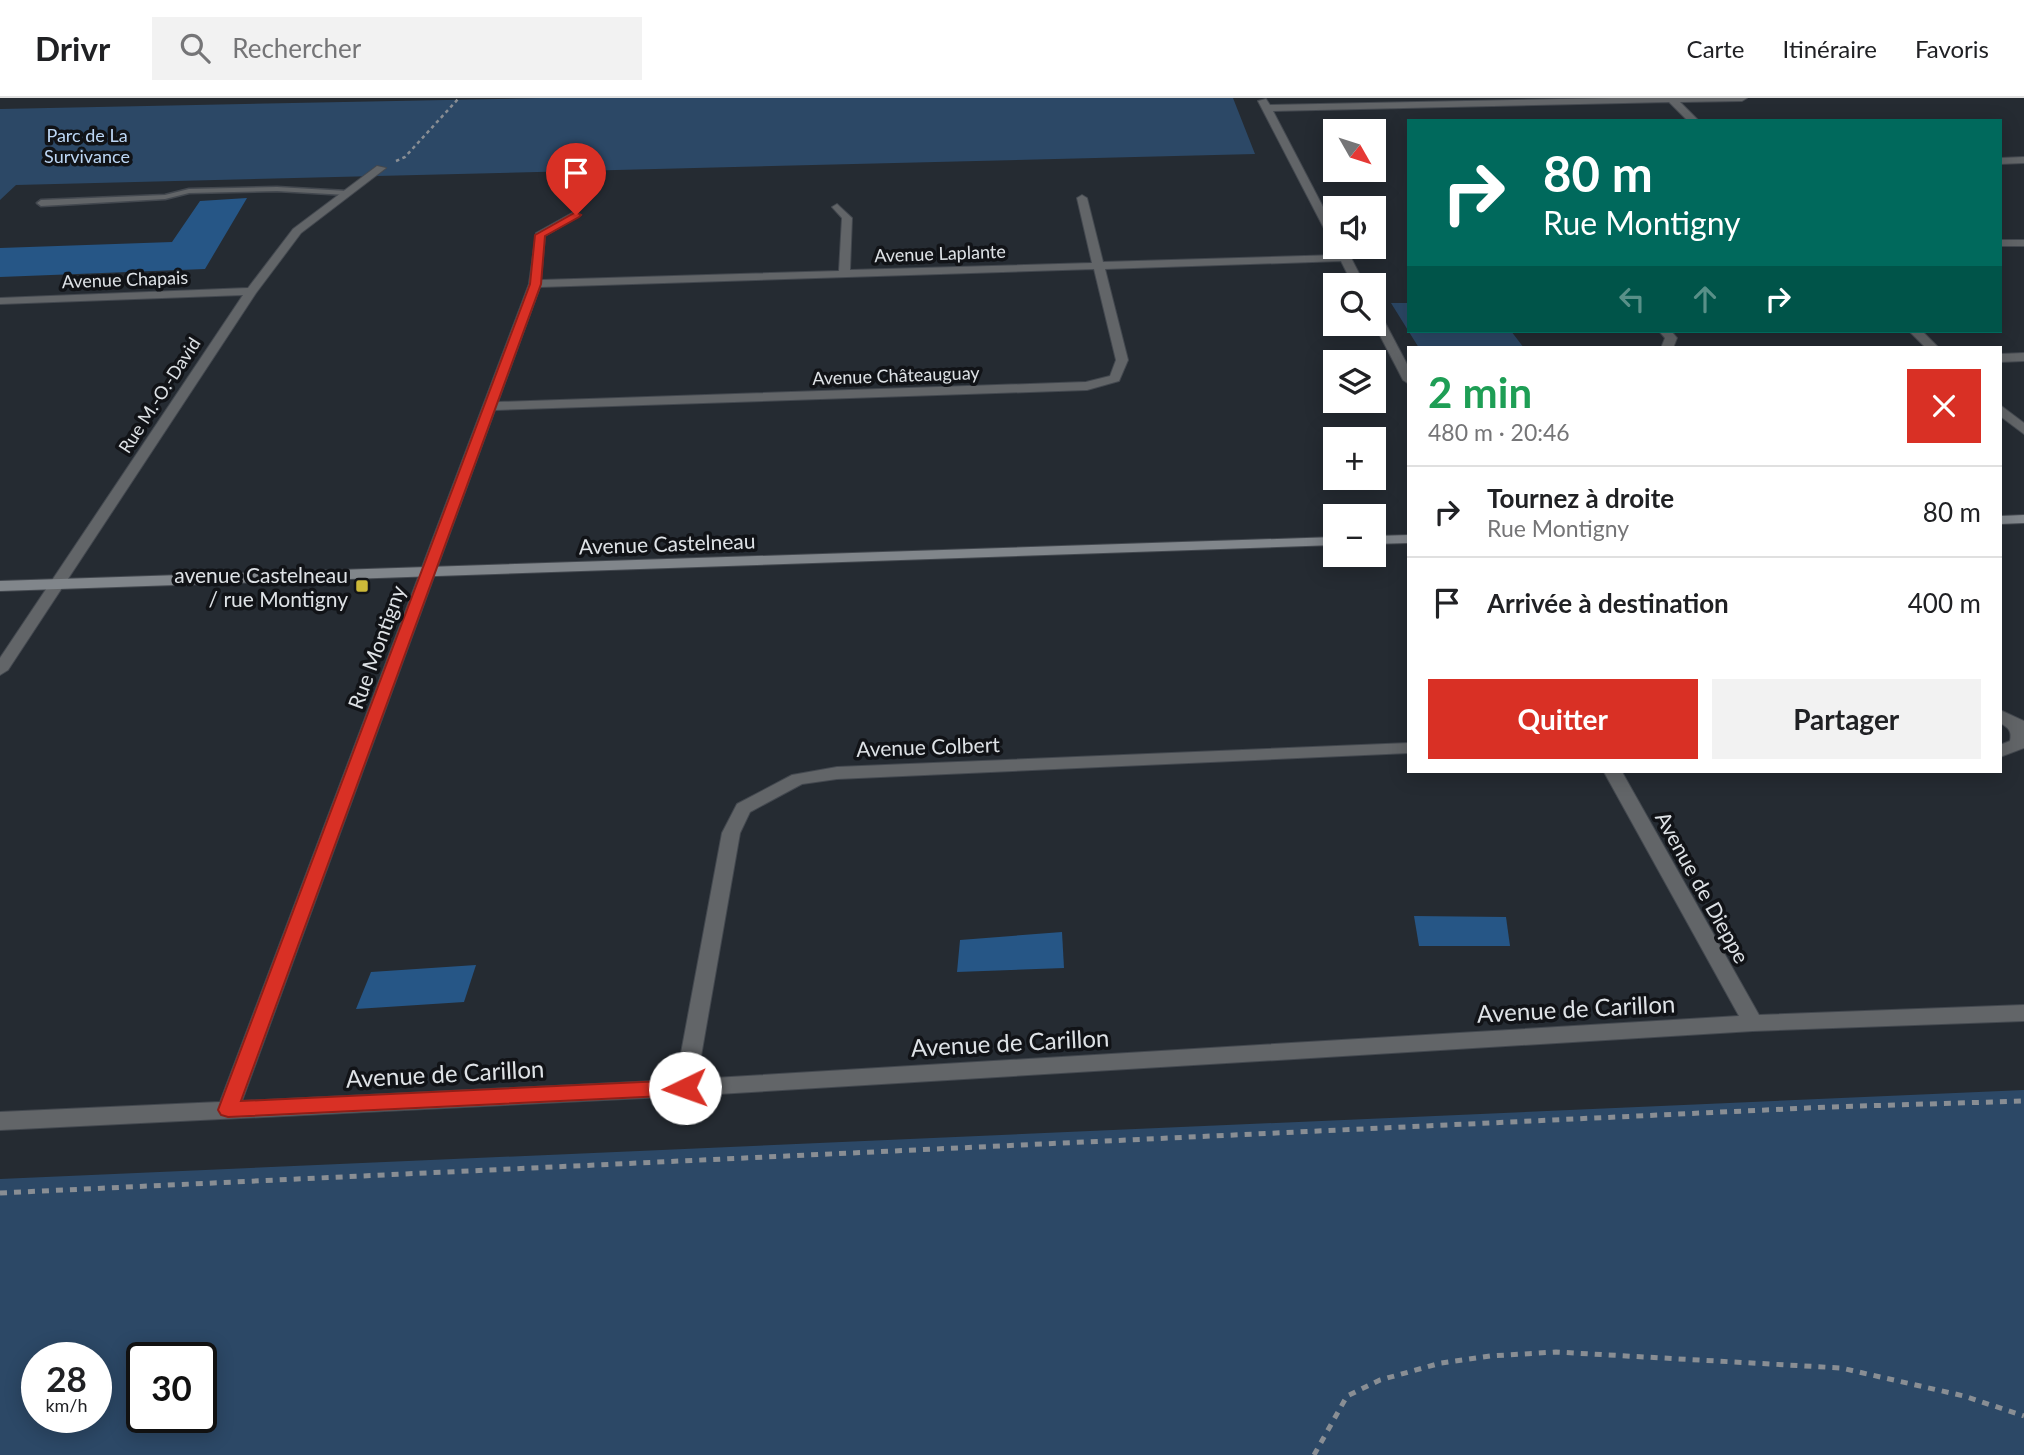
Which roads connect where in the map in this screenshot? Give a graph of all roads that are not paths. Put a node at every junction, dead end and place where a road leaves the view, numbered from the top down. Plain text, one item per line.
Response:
1 (1742, 98) edge
2 (1672, 99) edge
3 (1459, 101) edge
4 (1264, 103) edge
5 (1692, 119) edge
6 (2002, 160) edge
7 (2024, 160) edge
8 (381, 168) road end
9 (347, 194) junction
10 (1082, 198) dead end
11 (41, 203) dead end
12 (837, 206) dead end
13 (576, 215) dead end
14 (1323, 217) edge
15 (2002, 243) edge
16 (2024, 243) edge
17 (1323, 259) edge
18 (1099, 266) junction
19 (844, 274) junction
20 (536, 284) junction
21 (251, 291) junction
22 (0, 301) edge
23 (1917, 333) edge
24 (1386, 335) edge
25 (1931, 346) edge
26 (2024, 357) edge
27 (2002, 358) edge
28 (1407, 373) edge
29 (489, 405) junction
30 (2002, 411) edge
31 (2024, 430) edge
32 (2024, 519) edge
33 (2002, 520) edge
34 (1407, 539) edge
35 (1386, 540) edge
36 (1323, 541) edge
37 (428, 572) junction
38 (57, 584) junction
39 (0, 586) edge
40 (0, 670) edge
41 (2002, 716) edge
42 (2020, 726) edge
43 (1407, 748) edge
44 (2002, 751) edge
45 (1614, 773) edge
46 (2024, 1013) edge
47 (1753, 1023) junction
48 (685, 1088) junction
49 (228, 1110) junction
50 (0, 1121) edge

1 - 2 street
2 - 3 street
2 - 5 street
3 - 4 street
4 - 14 street
6 - 7 street
8 - 9 street, Rue M.-O.-David
9 - 11 lane
9 - 21 street, Rue M.-O.-David
10 - 18 street, Avenue Châteauguay
12 - 19 street
13 - 20 street, Rue Montigny
15 - 16 street
17 - 18 street, Avenue Laplante
18 - 19 street, Avenue Laplante
18 - 29 street, Avenue Châteauguay
19 - 20 street, Avenue Laplante
20 - 29 street, Rue Montigny
21 - 22 street, Avenue Chapais
21 - 38 street, Rue M.-O.-David
23 - 25 street
24 - 28 street
26 - 27 street
29 - 37 street, Rue Montigny
30 - 31 street
32 - 33 street
34 - 35 street
36 - 37 street, Avenue Castelneau
37 - 38 street, Avenue Castelneau
37 - 49 street, Rue Montigny
38 - 39 street, Avenue Castelneau
38 - 40 street, Rue M.-O.-David
41 - 42 street
42 - 44 street
43 - 48 street, Avenue Colbert
45 - 47 street, Avenue de Dieppe
46 - 47 street, Avenue de Carillon
47 - 48 street, Avenue de Carillon
48 - 49 street, Avenue de Carillon
49 - 50 street, Avenue de Carillon

